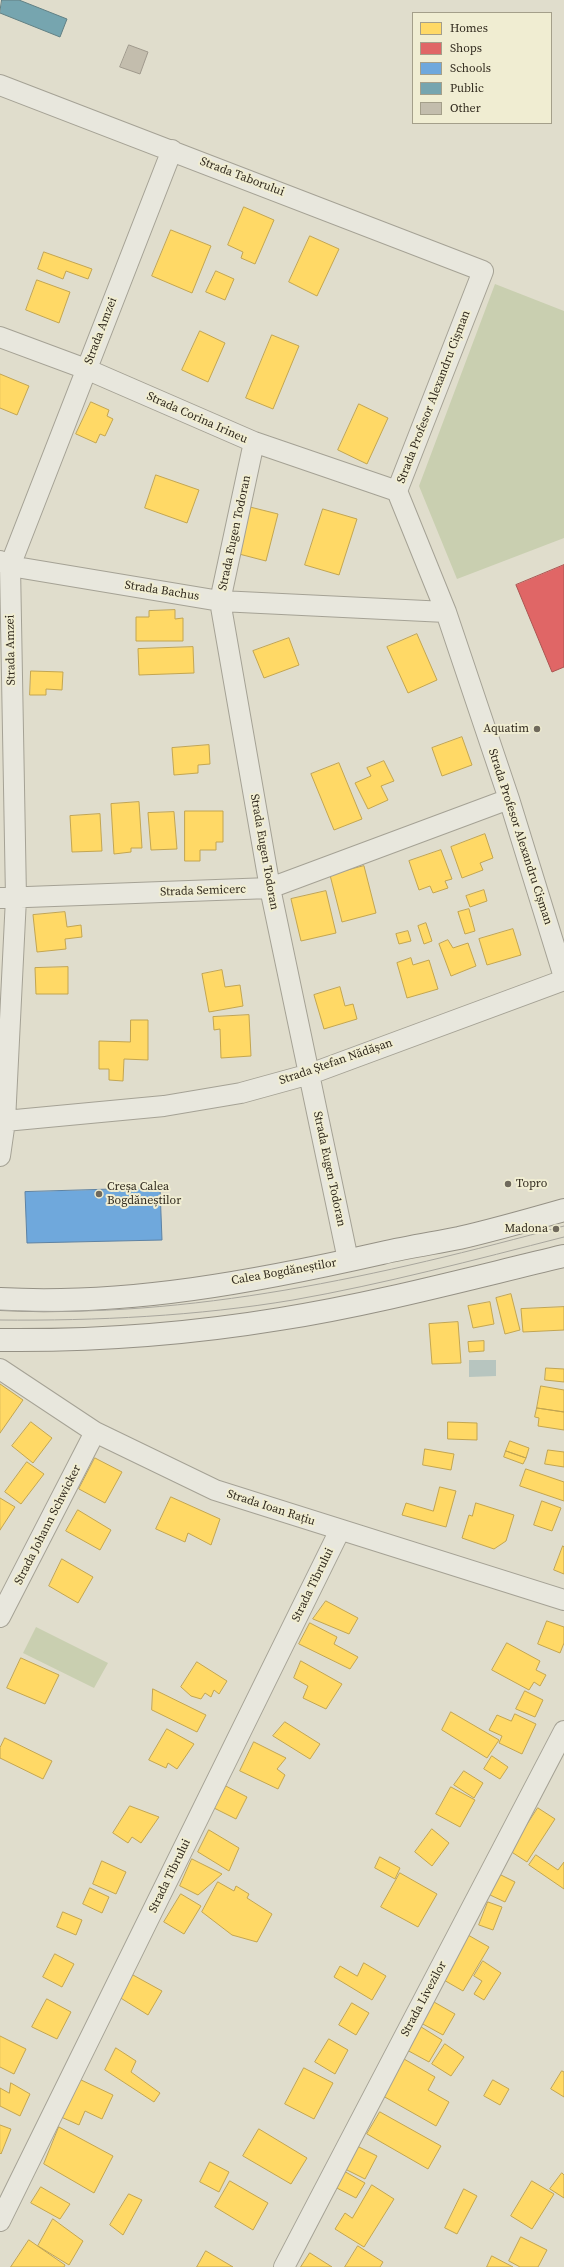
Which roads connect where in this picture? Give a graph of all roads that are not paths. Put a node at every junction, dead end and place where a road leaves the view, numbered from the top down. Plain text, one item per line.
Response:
1 (0, 85) edge
2 (172, 150) junction
3 (483, 271) joint
4 (0, 337) edge
5 (86, 369) junction
6 (254, 442) junction
7 (397, 491) junction
8 (5, 564) edge
9 (220, 601) junction
10 (446, 612) junction
11 (509, 799) junction
12 (270, 888) junction
13 (8, 898) edge
14 (564, 978) edge
15 (310, 1074) junction
16 (5, 1121) junction
17 (0, 1156) edge
18 (564, 1210) edge
19 (564, 1256) edge
20 (348, 1260) junction
21 (0, 1299) edge
22 (0, 1340) edge
23 (0, 1368) edge
24 (95, 1432) junction
25 (340, 1530) junction
26 (564, 1600) edge
27 (0, 1617) edge
28 (564, 1731) edge
29 (0, 2221) edge
30 (284, 2267) edge

1 - 2 street, Strada Taborului
2 - 3 street, Strada Taborului
2 - 5 street, Strada Amzei
3 - 7 street, Strada Profesor Alexandru Cișman
4 - 5 street, Strada Corina Irineu
5 - 6 street, Strada Corina Irineu
5 - 8 street, Strada Amzei
6 - 7 street, Strada Corina Irineu
6 - 9 street, Strada Eugen Todoran
7 - 10 street, Strada Profesor Alexandru Cișman
8 - 9 street, Strada Bachus
8 - 13 street, Strada Amzei
9 - 10 street, Strada Bachus
9 - 12 street, Strada Eugen Todoran
10 - 11 street, Strada Profesor Alexandru Cișman
11 - 12 street, Strada Semicerc
11 - 14 street, Strada Profesor Alexandru Cișman
12 - 13 street, Strada Semicerc
12 - 15 street, Strada Eugen Todoran
13 - 16 street, Strada Amzei
14 - 15 street, Strada Ștefan Nădășan
15 - 16 street, Strada Ștefan Nădășan
15 - 20 street, Strada Eugen Todoran
16 - 17 street, Strada Amzei
18 - 20 main road, Calea Bogdăneștilor
19 - 22 main road
20 - 21 main road, Calea Bogdăneștilor
23 - 24 street, Strada Ioan Rațiu
24 - 25 street, Strada Ioan Rațiu
24 - 27 street, Strada Johann Schwicker
25 - 26 street, Strada Ioan Rațiu
25 - 29 street, Strada Tibrului
28 - 30 street, Strada Livezilor

